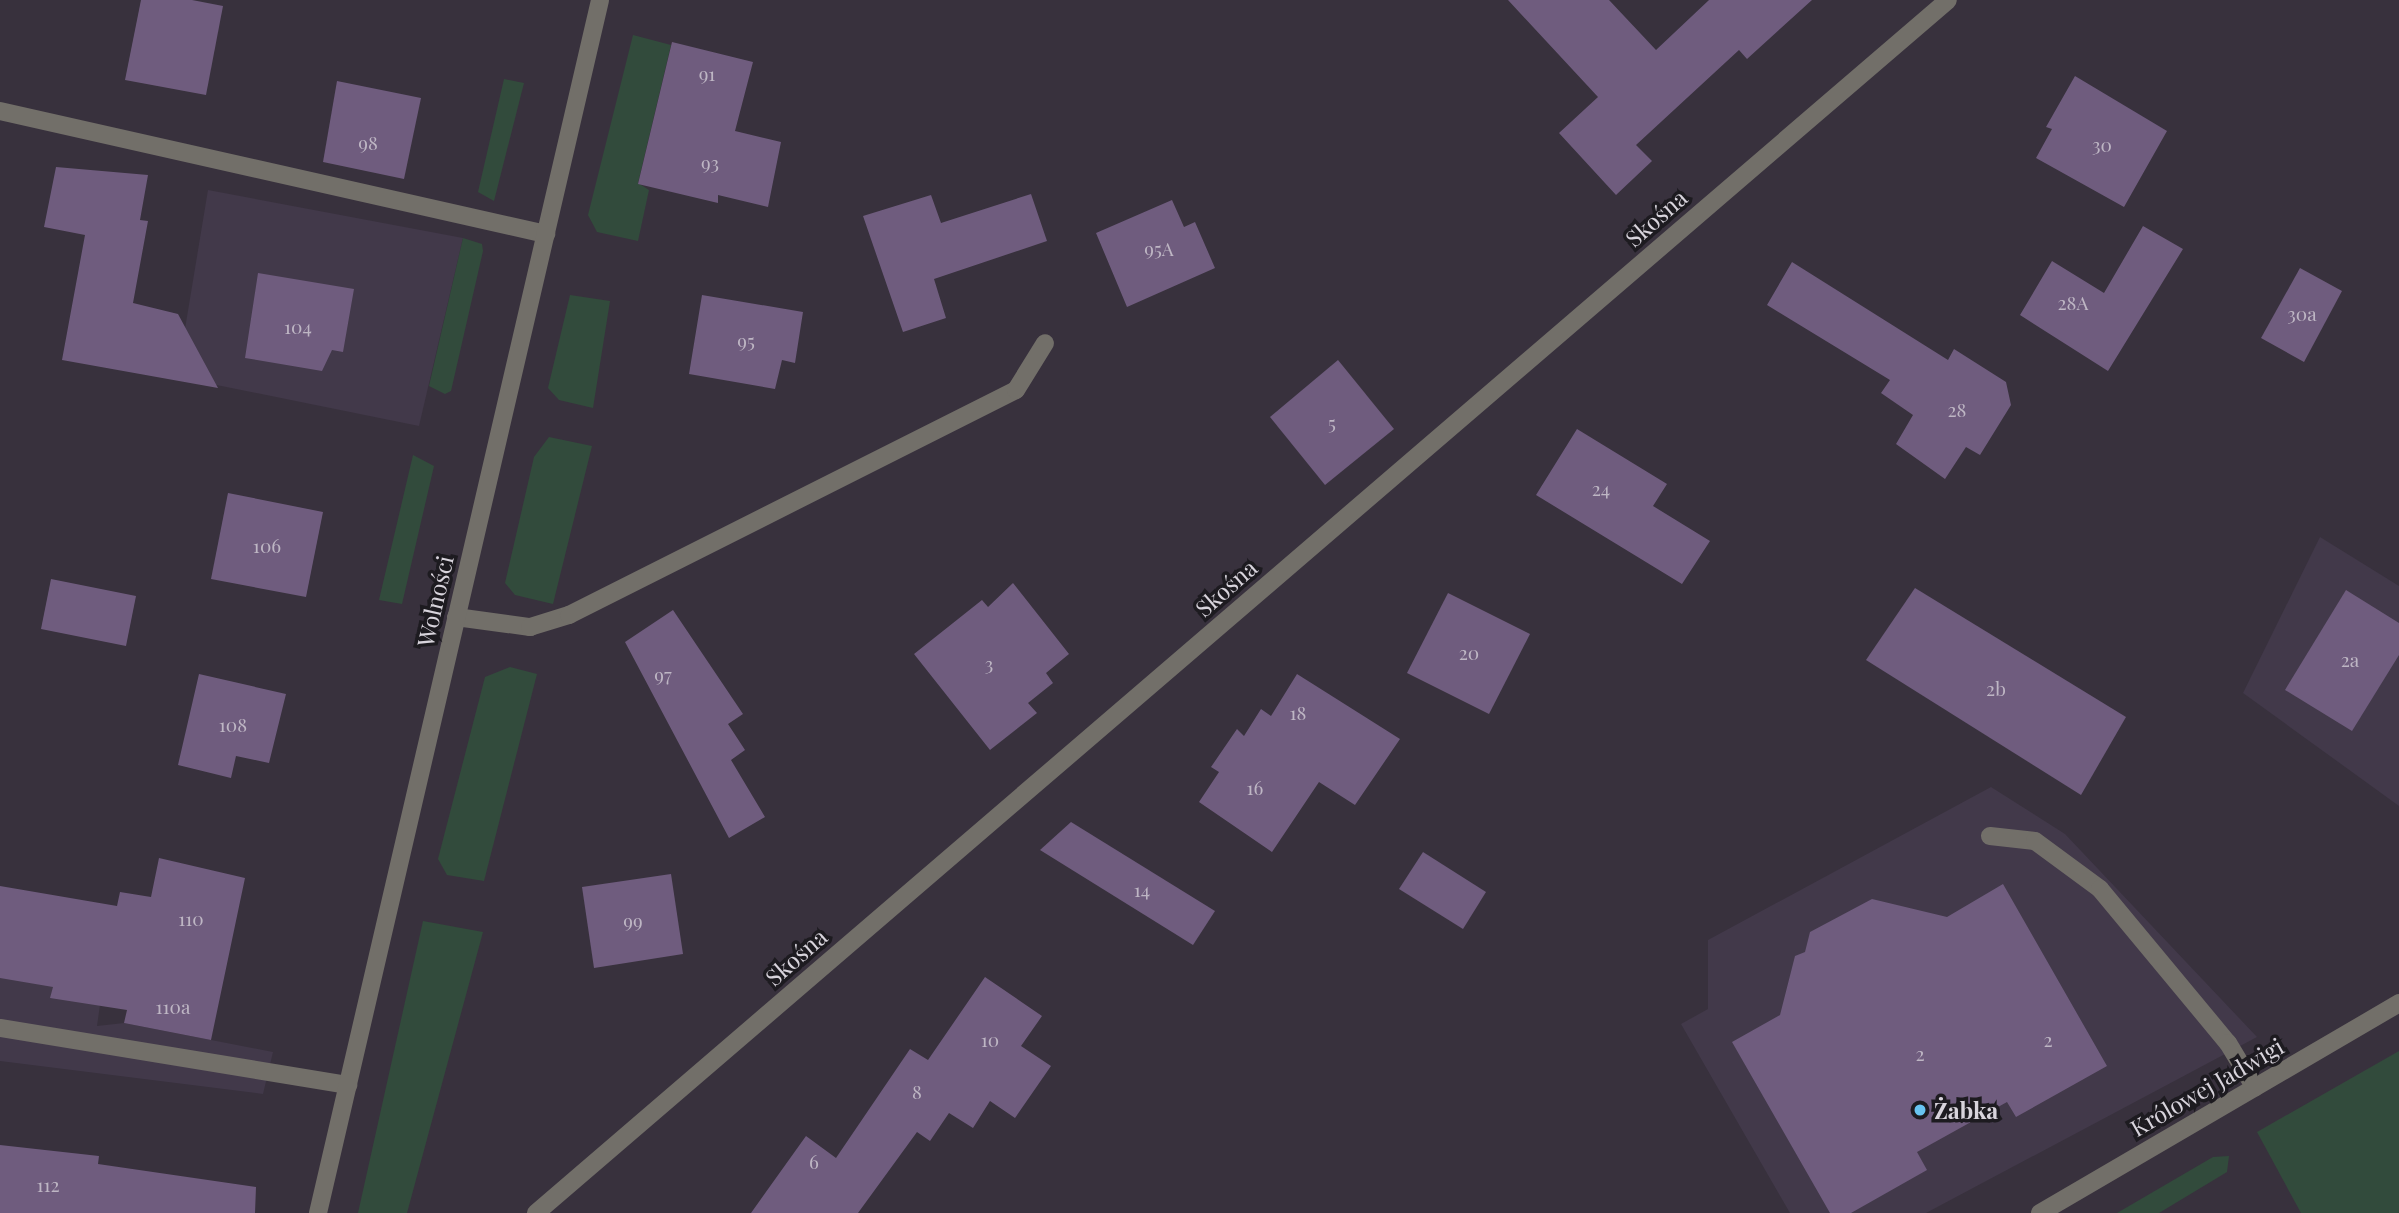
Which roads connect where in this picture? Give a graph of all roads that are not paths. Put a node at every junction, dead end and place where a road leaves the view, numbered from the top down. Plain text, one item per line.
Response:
1 (600, 0) edge
2 (1948, 0) edge
3 (0, 111) edge
4 (546, 234) junction
5 (1045, 343) dead end
6 (456, 617) junction
7 (1990, 836) dead end
8 (2399, 1003) edge
9 (0, 1028) edge
10 (348, 1085) junction
11 (2255, 1087) junction
12 (318, 1213) edge
13 (536, 1213) edge
14 (2040, 1213) edge

1 - 4 street, Wolności
2 - 13 street, Skośna
3 - 4 street
4 - 6 street, Wolności
5 - 6 street
6 - 10 street, Wolności
7 - 11 street
8 - 11 street, Królowej Jadwigi
9 - 10 street
10 - 12 street, Wolności
11 - 14 street, Królowej Jadwigi

